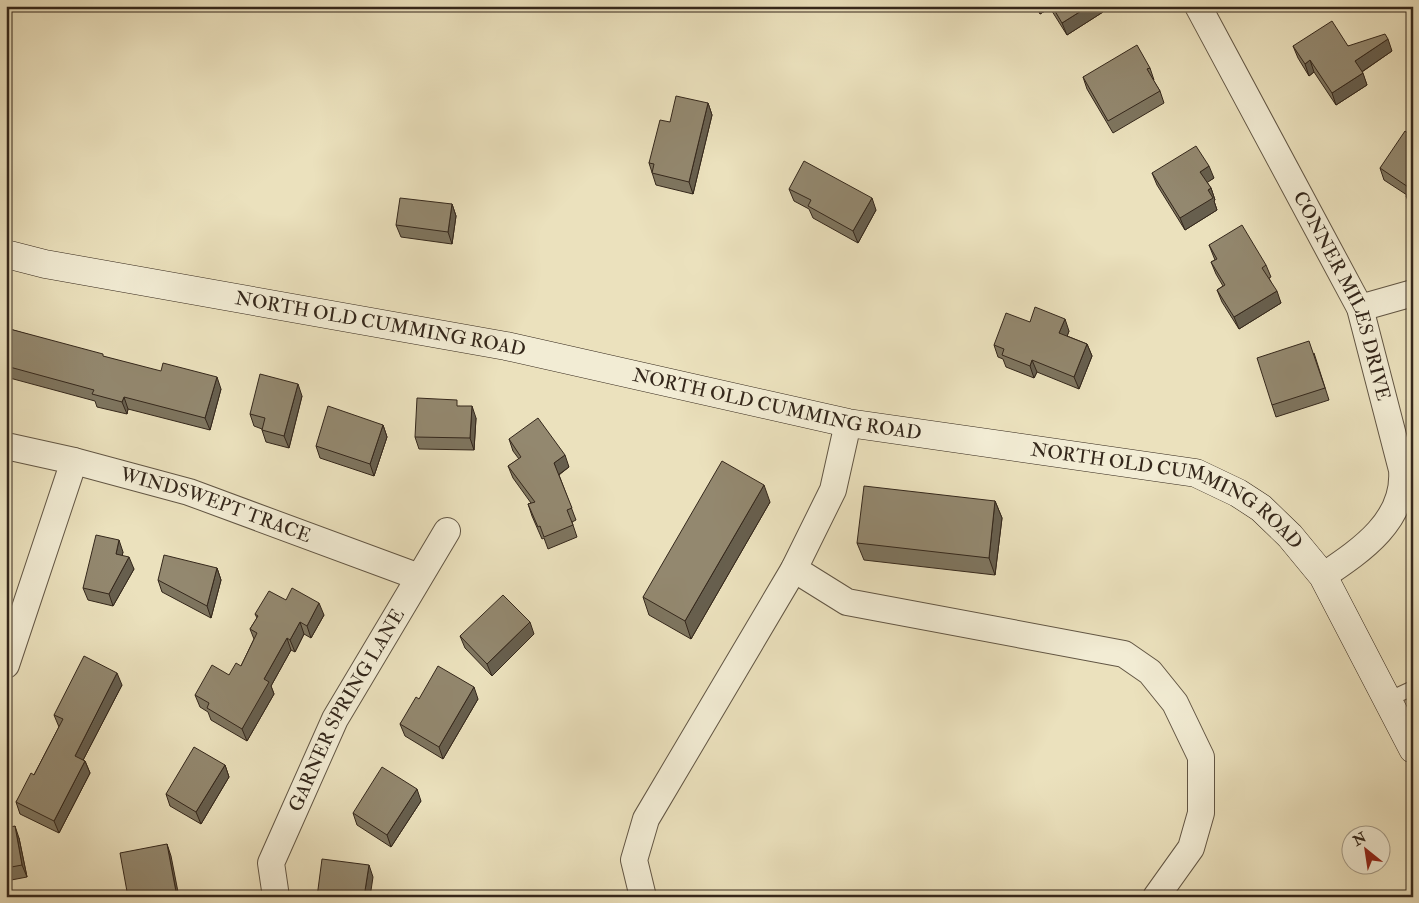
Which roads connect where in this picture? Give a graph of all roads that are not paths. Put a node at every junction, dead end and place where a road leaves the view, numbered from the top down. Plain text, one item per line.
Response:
1 (1209, 10) edge
2 (6, 254) edge
3 (1413, 293) edge
4 (1360, 308) junction
5 (848, 422) junction
6 (6, 446) edge
7 (74, 461) junction
8 (1408, 482) edge
9 (447, 531) dead end
10 (794, 568) junction
11 (1323, 576) junction
12 (419, 577) junction
13 (6, 665) edge
14 (1413, 688) edge
15 (1388, 700) junction
16 (1413, 749) edge
17 (276, 897) edge
18 (643, 897) edge
19 (1156, 897) edge

1 - 4 street, CONNER MILES DRIVE
2 - 5 street, NORTH OLD CUMMING ROAD
3 - 4 street
4 - 8 street, CONNER MILES DRIVE
5 - 10 street
5 - 11 street, NORTH OLD CUMMING ROAD
6 - 7 street, WINDSWEPT TRACE
7 - 12 street, WINDSWEPT TRACE
7 - 13 street
8 - 11 street, CONNER MILES DRIVE
9 - 12 street, GARNER SPRING LANE
10 - 18 street
10 - 19 street
11 - 15 street, NORTH OLD CUMMING ROAD
12 - 17 street, GARNER SPRING LANE
14 - 15 lane
15 - 16 street, NORTH OLD CUMMING ROAD

